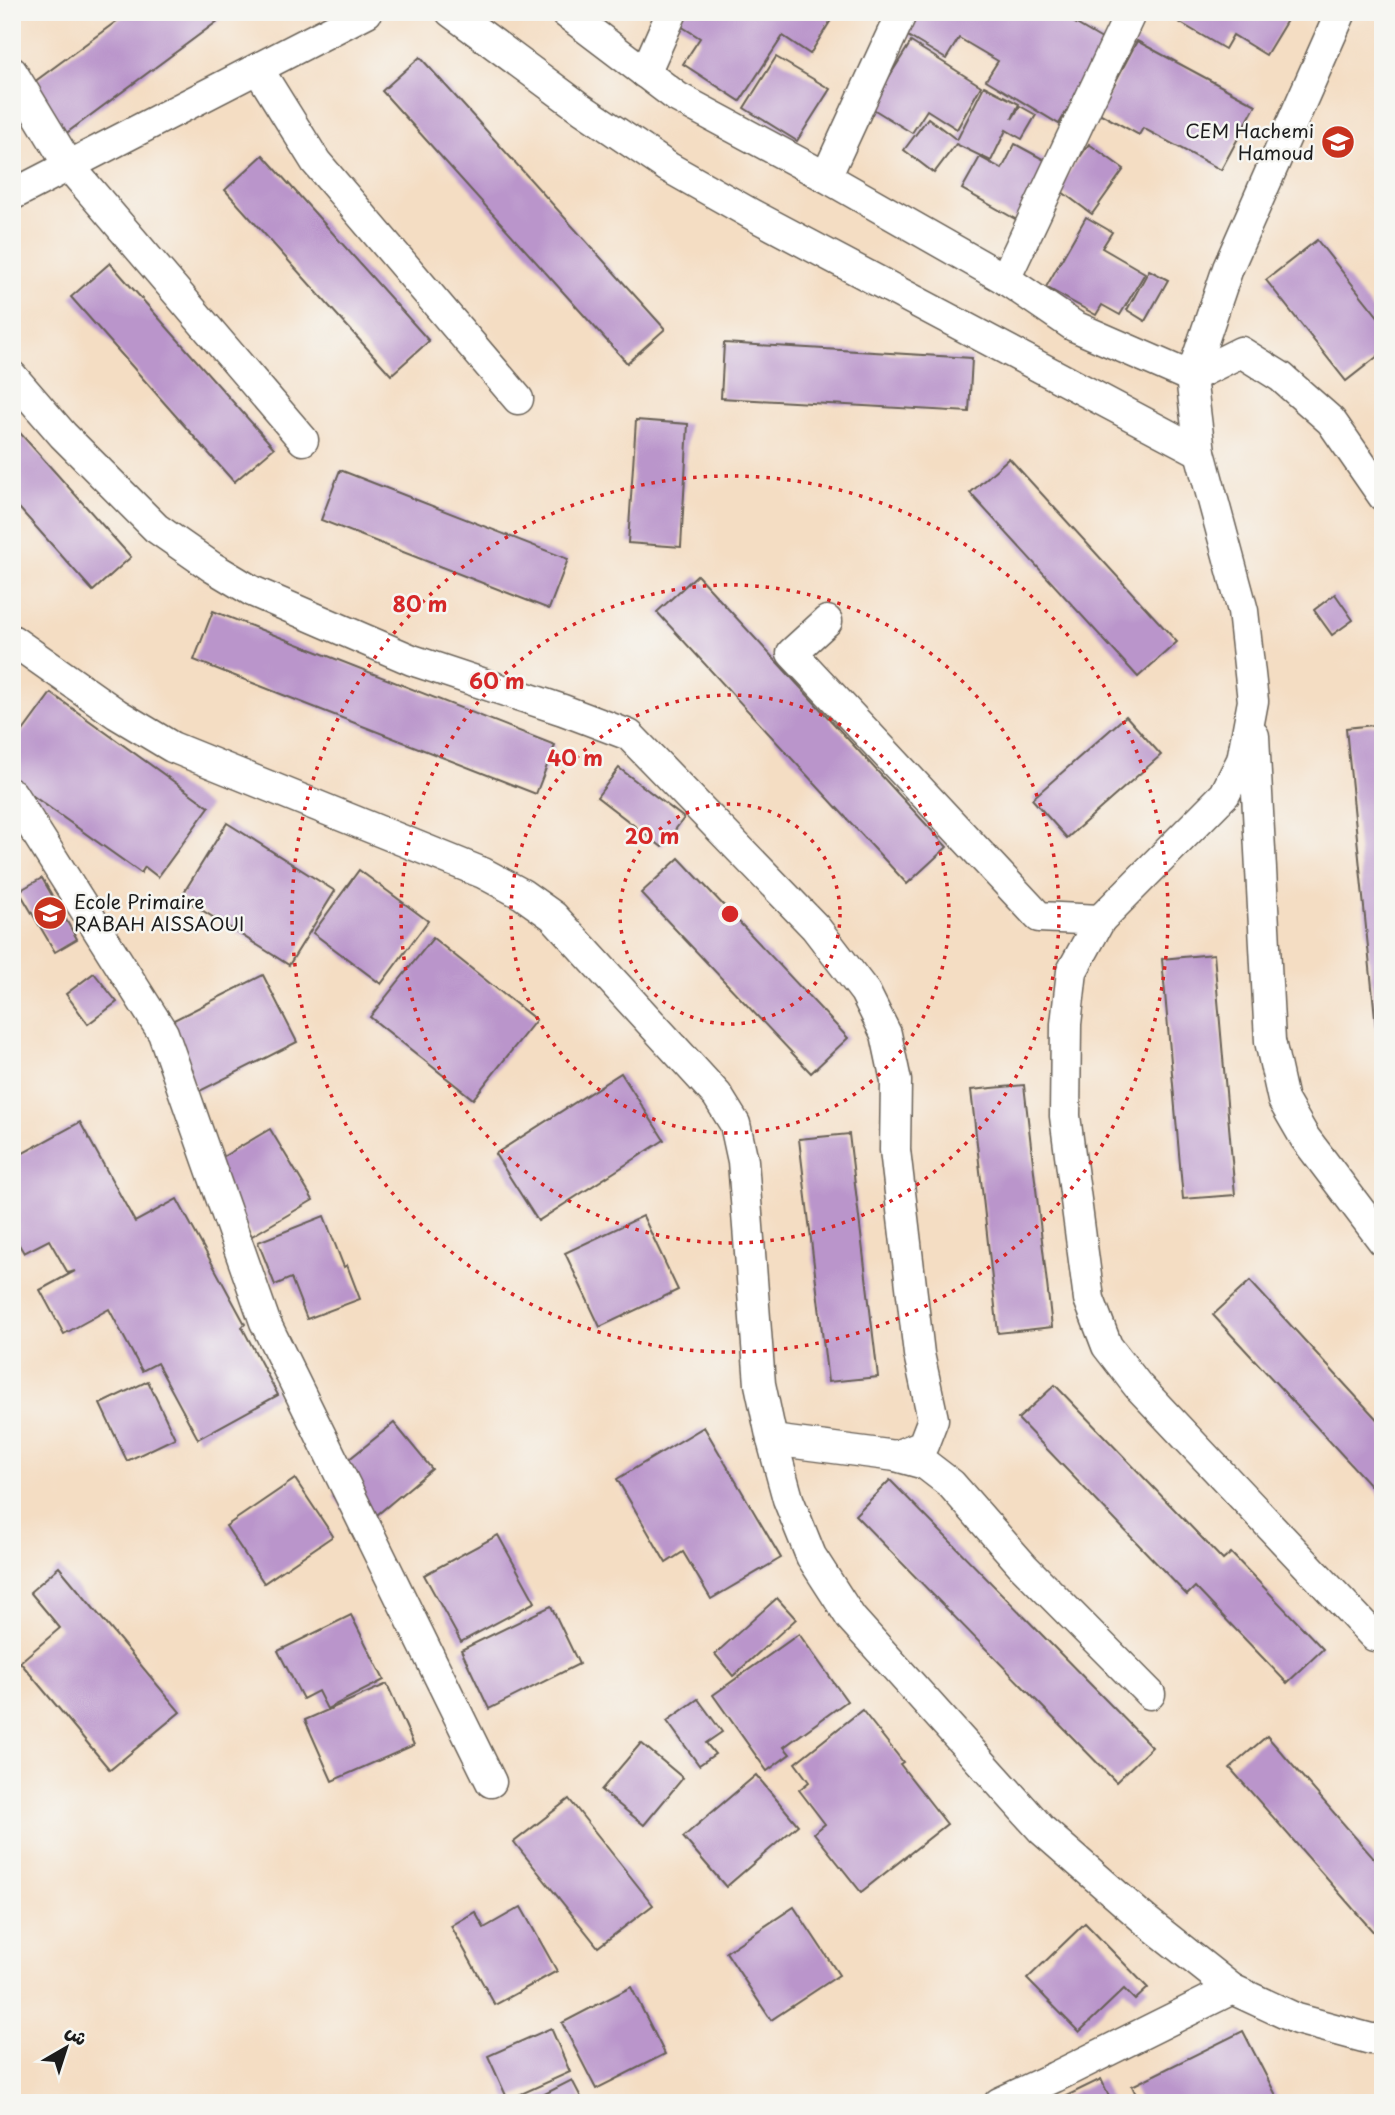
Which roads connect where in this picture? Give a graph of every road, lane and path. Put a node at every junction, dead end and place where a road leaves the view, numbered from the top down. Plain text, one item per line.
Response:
1 (368, 12) edge
2 (452, 12) edge
3 (565, 12) edge
4 (672, 12) edge
5 (902, 12) edge
6 (1131, 12) edge
7 (1341, 12) edge
8 (258, 69) junction
9 (12, 72) edge
10 (645, 73) junction
11 (69, 166) junction
12 (826, 177) junction
13 (12, 195) edge
14 (1005, 279) junction
15 (12, 376) edge
16 (1191, 377) junction
17 (518, 399) dead end
18 (303, 440) dead end
19 (1200, 452) junction
20 (1383, 496) edge
21 (827, 621) dead end
22 (12, 640) edge
23 (1253, 701) junction
24 (12, 794) edge
25 (1100, 920) junction
26 (1383, 1241) edge
27 (772, 1440) junction
28 (896, 1456) junction
29 (1374, 1636) dead end
30 (1150, 1694) dead end
31 (491, 1782) dead end
32 (1232, 1989) junction
33 (1383, 2039) edge
34 (999, 2103) edge

1 - 8 street
2 - 19 street
3 - 10 street
4 - 10 street
5 - 12 street
6 - 14 street
7 - 16 street
8 - 11 street
8 - 17 street
9 - 11 street
10 - 12 street
11 - 13 street
11 - 18 street
12 - 14 street
14 - 16 street
15 - 28 street
16 - 19 street
16 - 20 street
19 - 23 street
21 - 25 street
22 - 27 street
23 - 25 street
23 - 26 street
24 - 31 street
25 - 29 street
27 - 28 street
27 - 32 street
28 - 30 street
32 - 33 street
32 - 34 street

